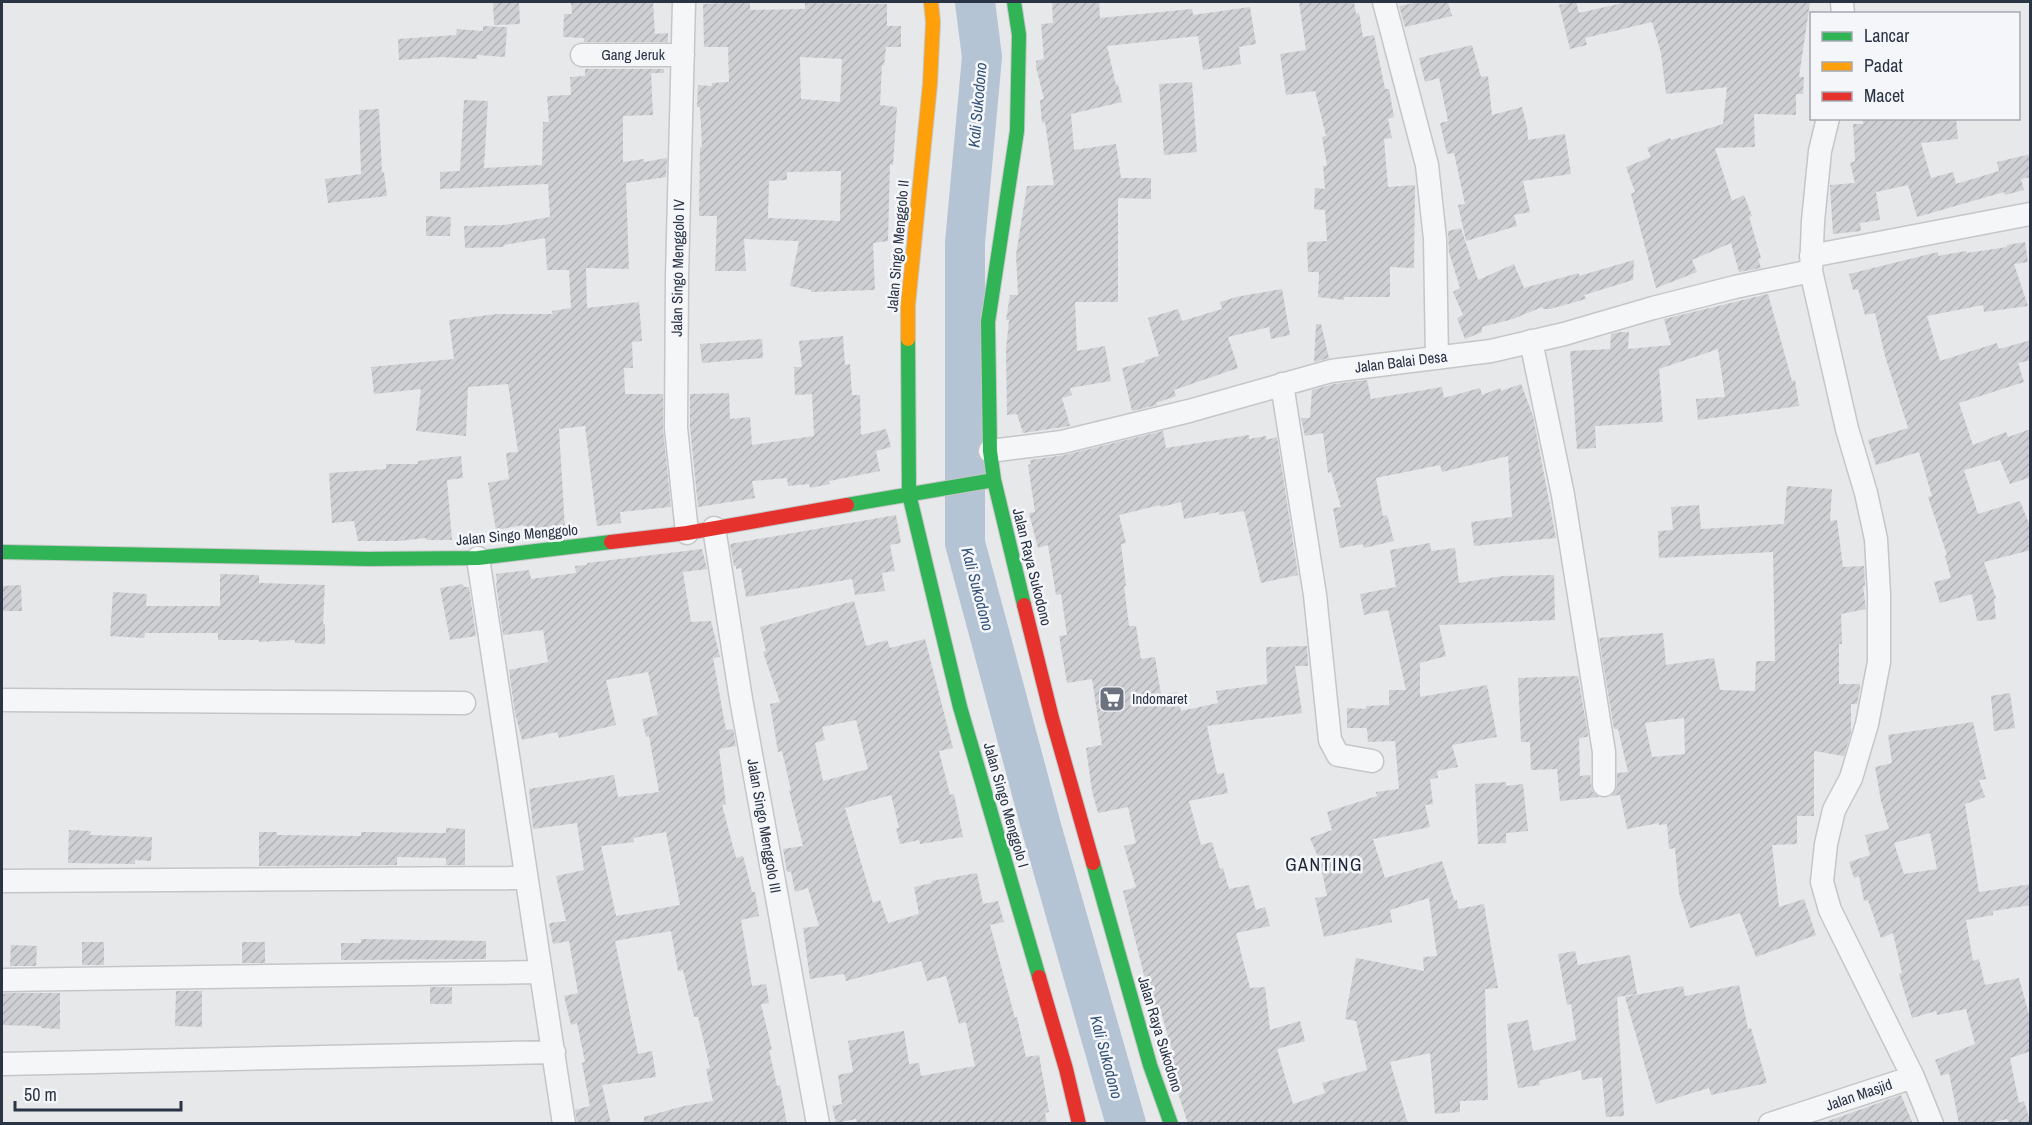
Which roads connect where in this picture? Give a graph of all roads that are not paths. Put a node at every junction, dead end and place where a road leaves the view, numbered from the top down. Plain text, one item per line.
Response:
1 (684, 2) edge
2 (931, 2) edge
3 (1014, 2) edge
4 (1384, 2) edge
5 (582, 55) dead end
6 (683, 55) junction
7 (1828, 120) edge
8 (2031, 214) edge
9 (1811, 263) junction
10 (1531, 341) junction
11 (1437, 357) junction
12 (1282, 384) junction
13 (990, 451) junction
14 (989, 481) junction
15 (909, 494) junction
16 (714, 528) junction
17 (687, 533) junction
18 (2, 552) edge
19 (478, 558) junction
20 (2, 700) edge
21 (464, 704) dead end
22 (1372, 761) dead end
23 (1604, 784) dead end
24 (526, 878) junction
25 (2, 881) edge
26 (541, 972) junction
27 (2, 980) edge
28 (554, 1052) junction
29 (2, 1064) edge
30 (1913, 1077) junction
31 (564, 1124) edge
32 (818, 1124) edge
33 (1079, 1124) edge
34 (1171, 1124) edge
35 (1770, 1124) edge
36 (1932, 1124) edge

1 - 6 street, Jalan Singo Menggolo IV
2 - 15 street, Jalan Singo Menggolo II
3 - 13 street, Jalan Raya Sukodono
4 - 11 street
5 - 6 street, Gang Jeruk
6 - 17 street, Jalan Singo Menggolo IV
7 - 9 street
8 - 9 street, Jalan Balai Desa
9 - 10 street, Jalan Balai Desa
9 - 30 street
10 - 11 street, Jalan Balai Desa
10 - 23 street
11 - 12 street, Jalan Balai Desa
12 - 13 street, Jalan Balai Desa
12 - 22 street
13 - 14 street, Jalan Raya Sukodono
14 - 15 street, Jalan Singo Menggolo
14 - 34 street, Jalan Raya Sukodono
15 - 16 street, Jalan Singo Menggolo
15 - 33 street, Jalan Singo Menggolo I
16 - 17 street, Jalan Singo Menggolo
16 - 32 street, Jalan Singo Menggolo III
17 - 19 street, Jalan Singo Menggolo
18 - 19 street, Jalan Singo Menggolo
19 - 24 street
20 - 21 street
24 - 25 street
24 - 26 street
26 - 27 street
26 - 28 street
28 - 29 street
28 - 31 street
30 - 35 street, Jalan Masjid
30 - 36 street

